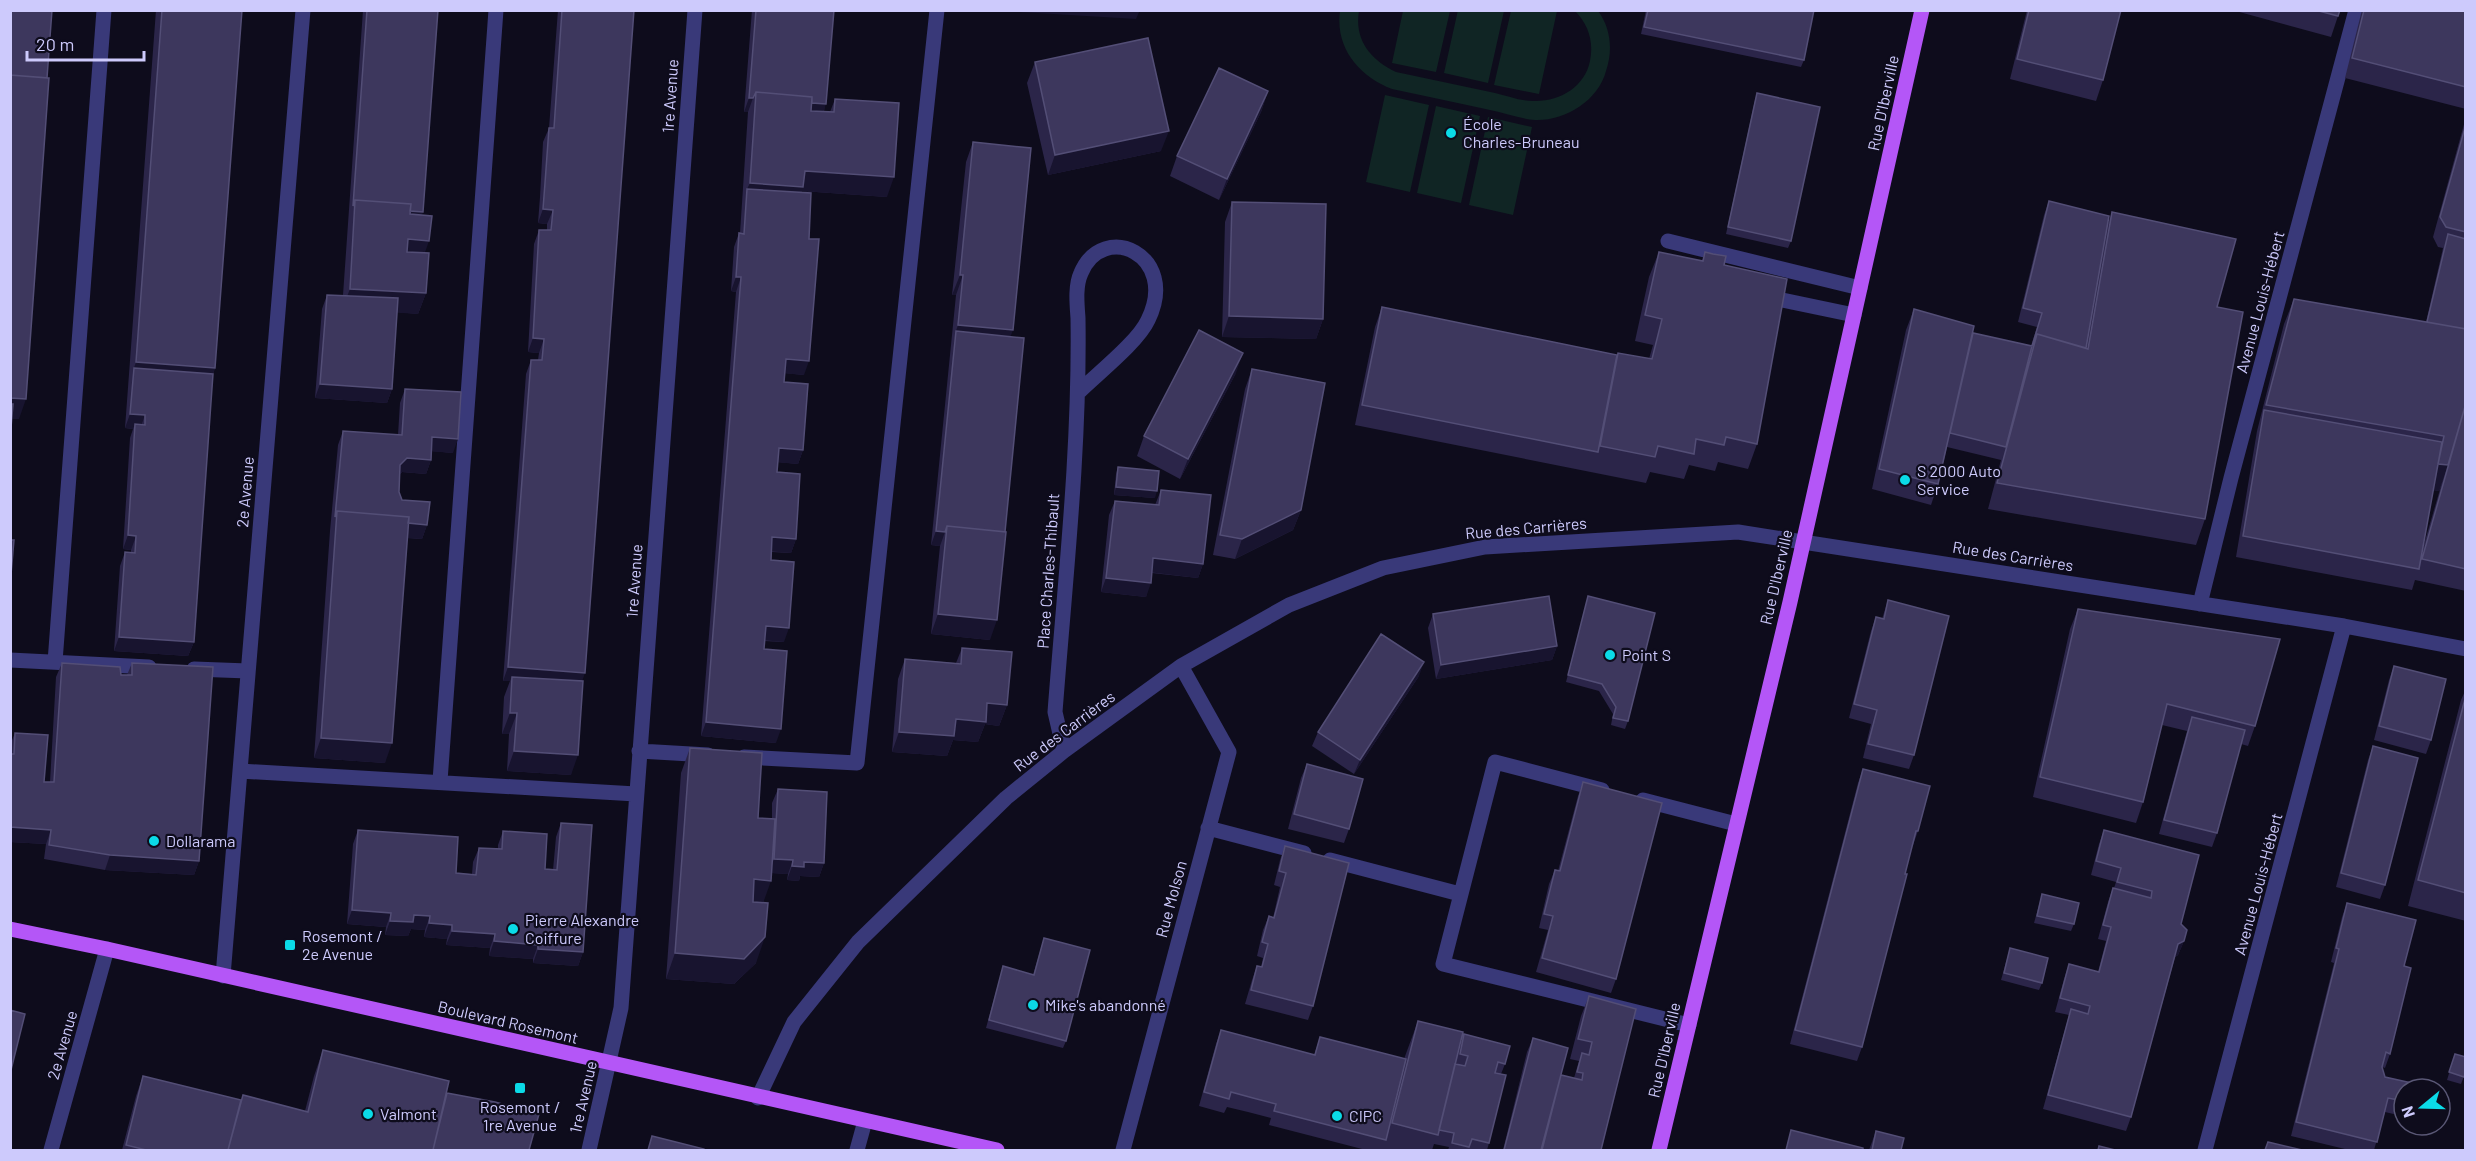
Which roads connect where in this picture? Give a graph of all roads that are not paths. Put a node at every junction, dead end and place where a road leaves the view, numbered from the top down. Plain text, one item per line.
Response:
1 (104, 10) edge
2 (303, 10) edge
3 (496, 10) edge
4 (695, 10) edge
5 (937, 10) edge
6 (1922, 10) edge
7 (2356, 10) edge
8 (1668, 241) dead end
9 (1860, 288) junction
10 (1750, 294) edge
11 (1854, 315) junction
12 (1079, 392) junction
13 (1803, 541) junction
14 (2200, 604) junction
15 (2344, 626) junction
16 (2466, 649) edge
17 (10, 660) edge
18 (55, 662) junction
19 (1181, 666) junction
20 (248, 672) junction
21 (639, 751) junction
22 (1064, 751) junction
23 (240, 771) junction
24 (440, 781) junction
25 (636, 794) junction
26 (1736, 824) junction
27 (1209, 828) junction
28 (1460, 894) junction
29 (10, 929) edge
30 (107, 949) junction
31 (224, 976) junction
32 (1689, 1025) junction
33 (609, 1064) junction
34 (758, 1098) junction
35 (865, 1121) junction
36 (51, 1150) edge
37 (589, 1150) edge
38 (857, 1150) edge
39 (997, 1150) edge
40 (1123, 1150) edge
41 (1659, 1150) edge
42 (2205, 1150) edge

1 - 18 street
2 - 20 street, 2e Avenue
3 - 24 street
4 - 21 street, 1re Avenue
5 - 21 street
6 - 9 main road, Rue D'Iberville
7 - 14 street, Avenue Louis-Hébert
8 - 9 street
9 - 11 main road, Rue D'Iberville
10 - 11 street
11 - 13 main road, Rue D'Iberville
12 - 12 street, Place Charles-Thibault
12 - 22 street, Place Charles-Thibault
13 - 14 street, Rue des Carrières
13 - 19 street, Rue des Carrières
13 - 26 main road, Rue D'Iberville
14 - 15 street, Rue des Carrières
15 - 16 street, Rue des Carrières
15 - 42 street, Avenue Louis-Hébert
17 - 18 street
18 - 20 street
19 - 22 street, Rue des Carrières
19 - 27 street, Rue Molson
20 - 23 street, 2e Avenue
21 - 25 street, 1re Avenue
22 - 34 street, Rue des Carrières
23 - 24 street
23 - 31 street, 2e Avenue
24 - 25 street
25 - 33 street, 1re Avenue
26 - 28 street
26 - 32 main road, Rue D'Iberville
27 - 28 street
27 - 40 street, Rue Molson
28 - 32 street
29 - 30 main road, Boulevard Rosemont
30 - 31 main road, Boulevard Rosemont
30 - 36 street, 2e Avenue
31 - 33 main road, Boulevard Rosemont
32 - 41 main road, Rue D'Iberville
33 - 34 main road, Boulevard Rosemont
33 - 37 street, 1re Avenue
34 - 35 main road, Boulevard Rosemont
35 - 38 street
35 - 39 main road, Boulevard Rosemont

